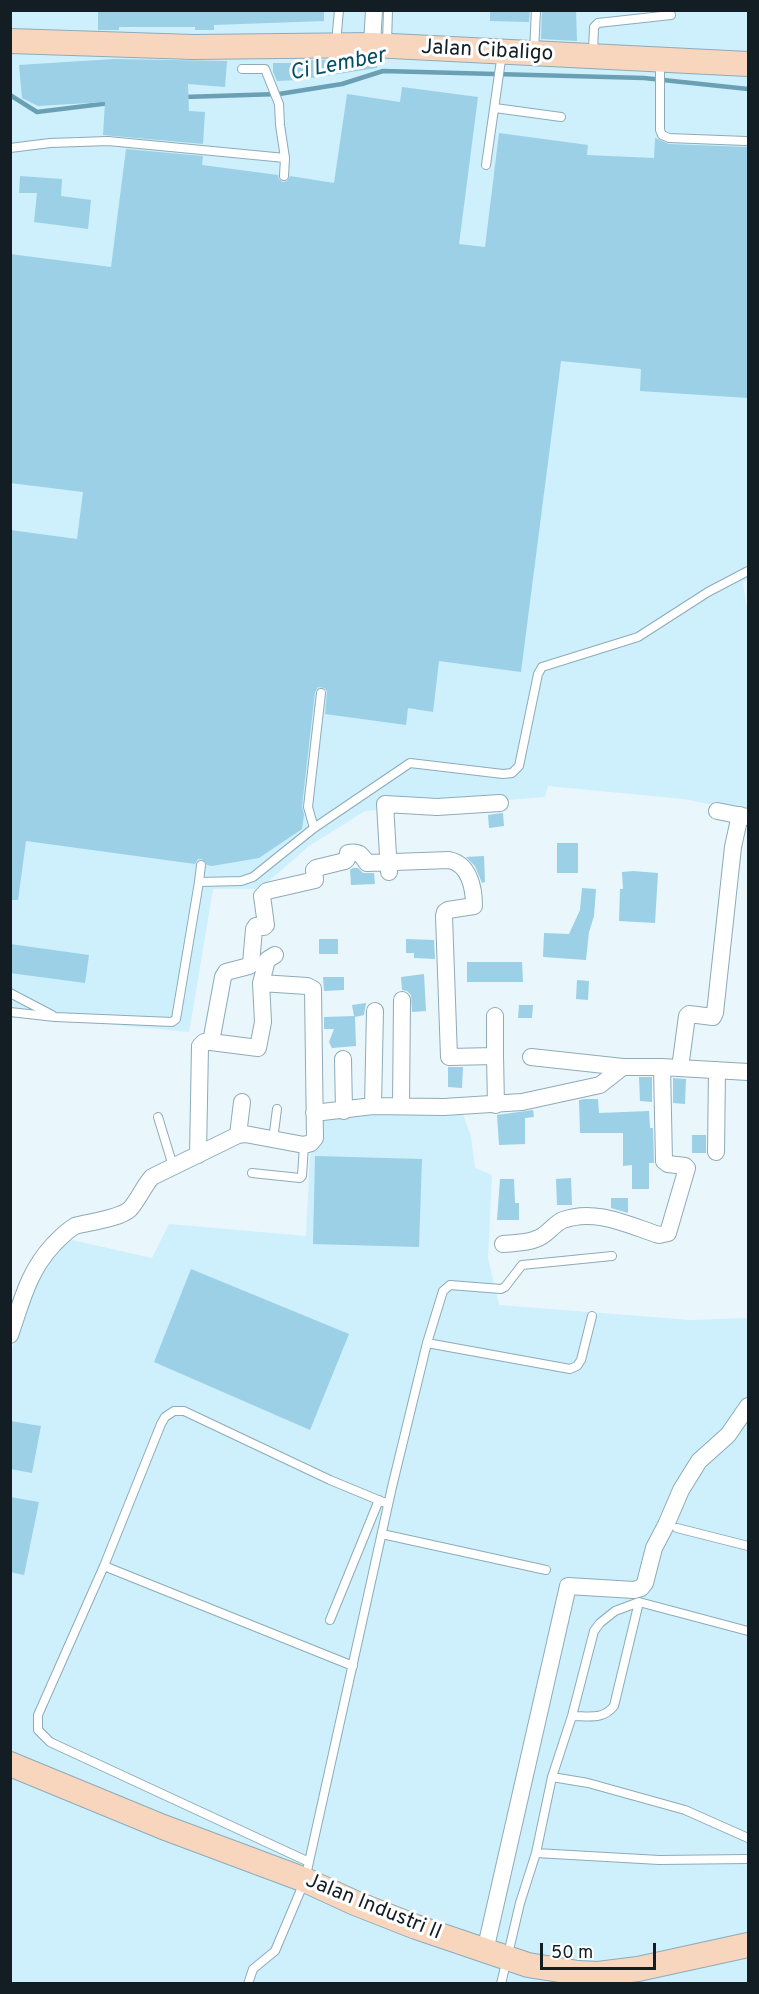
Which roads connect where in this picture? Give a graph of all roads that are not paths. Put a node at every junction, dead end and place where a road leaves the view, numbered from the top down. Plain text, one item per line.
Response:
1 (339, 10) edge
2 (375, 10) edge
3 (388, 10) edge
4 (536, 10) edge
5 (670, 15) dead end
6 (10, 41) edge
7 (336, 45) junction
8 (379, 46) junction
9 (534, 54) junction
10 (593, 57) junction
11 (501, 60) junction
12 (748, 64) edge
13 (660, 67) junction
14 (242, 69) dead end
15 (495, 108) junction
16 (561, 117) dead end
17 (746, 141) dead end
18 (10, 148) edge
19 (285, 158) junction
20 (486, 165) dead end
21 (284, 176) dead end
22 (748, 571) edge
23 (321, 693) dead end
24 (500, 803) dead end
25 (717, 811) dead end
26 (744, 816) edge
27 (314, 828) junction
28 (201, 865) dead end
29 (388, 867) junction
30 (199, 882) junction
31 (275, 955) dead end
32 (261, 983) junction
33 (10, 993) edge
34 (402, 1000) dead end
35 (375, 1011) dead end
36 (10, 1012) edge
37 (55, 1017) junction
38 (495, 1017) dead end
39 (212, 1042) junction
40 (495, 1056) junction
41 (531, 1057) dead end
42 (343, 1059) dead end
43 (623, 1067) junction
44 (662, 1067) junction
45 (680, 1068) junction
46 (717, 1070) junction
47 (748, 1072) edge
48 (242, 1102) dead end
49 (496, 1105) junction
50 (374, 1106) junction
51 (401, 1106) junction
52 (277, 1109) dead end
53 (344, 1111) junction
54 (314, 1113) junction
55 (158, 1118) dead end
56 (238, 1135) junction
57 (273, 1140) junction
58 (304, 1145) junction
59 (716, 1152) dead end
60 (198, 1155) junction
61 (173, 1166) junction
62 (252, 1173) dead end
63 (503, 1244) dead end
64 (612, 1256) dead end
65 (592, 1316) dead end
66 (10, 1335) edge
67 (427, 1343) junction
68 (748, 1406) edge
69 (379, 1500) junction
70 (388, 1504) junction
71 (677, 1528) dead end
72 (382, 1534) junction
73 (748, 1546) edge
74 (104, 1566) junction
75 (546, 1570) dead end
76 (639, 1602) junction
77 (330, 1620) dead end
78 (748, 1631) edge
79 (352, 1666) junction
80 (572, 1716) junction
81 (10, 1764) edge
82 (552, 1777) junction
83 (748, 1838) edge
84 (536, 1853) junction
85 (748, 1858) edge
86 (307, 1871) junction
87 (748, 1945) edge
88 (485, 1951) junction
89 (508, 1958) junction
90 (248, 1983) edge
91 (501, 1983) edge

1 - 7 lane
2 - 8 street
3 - 8 lane
4 - 9 lane
5 - 10 lane
6 - 7 main road, Jalan Cibaligo
7 - 8 main road, Jalan Cibaligo
8 - 11 main road, Jalan Cibaligo
9 - 10 main road, Jalan Cibaligo
9 - 11 main road, Jalan Cibaligo
10 - 13 main road, Jalan Cibaligo
11 - 15 lane
12 - 13 main road, Jalan Cibaligo
13 - 17 lane
14 - 19 lane
15 - 16 lane
15 - 20 lane
18 - 19 lane
19 - 21 lane
22 - 27 lane
23 - 27 lane
24 - 29 street
25 - 26 street
26 - 45 street
27 - 30 lane
28 - 30 lane
29 - 39 street
29 - 40 street
30 - 37 lane
31 - 32 street
32 - 39 street
32 - 54 street
33 - 37 lane
34 - 51 street
35 - 50 street
36 - 37 lane
38 - 40 street
39 - 60 street
40 - 49 street
41 - 43 street
42 - 53 street
43 - 44 street
43 - 49 street
44 - 45 street
44 - 63 street
45 - 46 street
46 - 47 street
46 - 59 street
48 - 56 street
49 - 51 street
50 - 51 street
50 - 53 street
52 - 57 lane
53 - 54 street
54 - 58 street
55 - 61 lane
56 - 57 street
56 - 60 street
57 - 58 street
58 - 62 lane
60 - 61 street
61 - 66 street
64 - 67 lane
65 - 67 lane
67 - 70 lane
68 - 88 street
69 - 70 lane
69 - 74 lane
69 - 77 lane
70 - 72 lane
71 - 73 lane
72 - 75 lane
72 - 79 lane
74 - 79 lane
74 - 86 lane
76 - 78 lane
76 - 80 lane
76 - 80 lane
79 - 86 lane
80 - 82 lane
81 - 86 main road, Jalan Industri II
82 - 83 lane
82 - 84 lane
84 - 85 lane
84 - 89 lane
86 - 88 main road, Jalan Industri II
86 - 90 lane
87 - 89 main road, Jalan Industri II
88 - 89 main road, Jalan Industri II
89 - 91 lane

